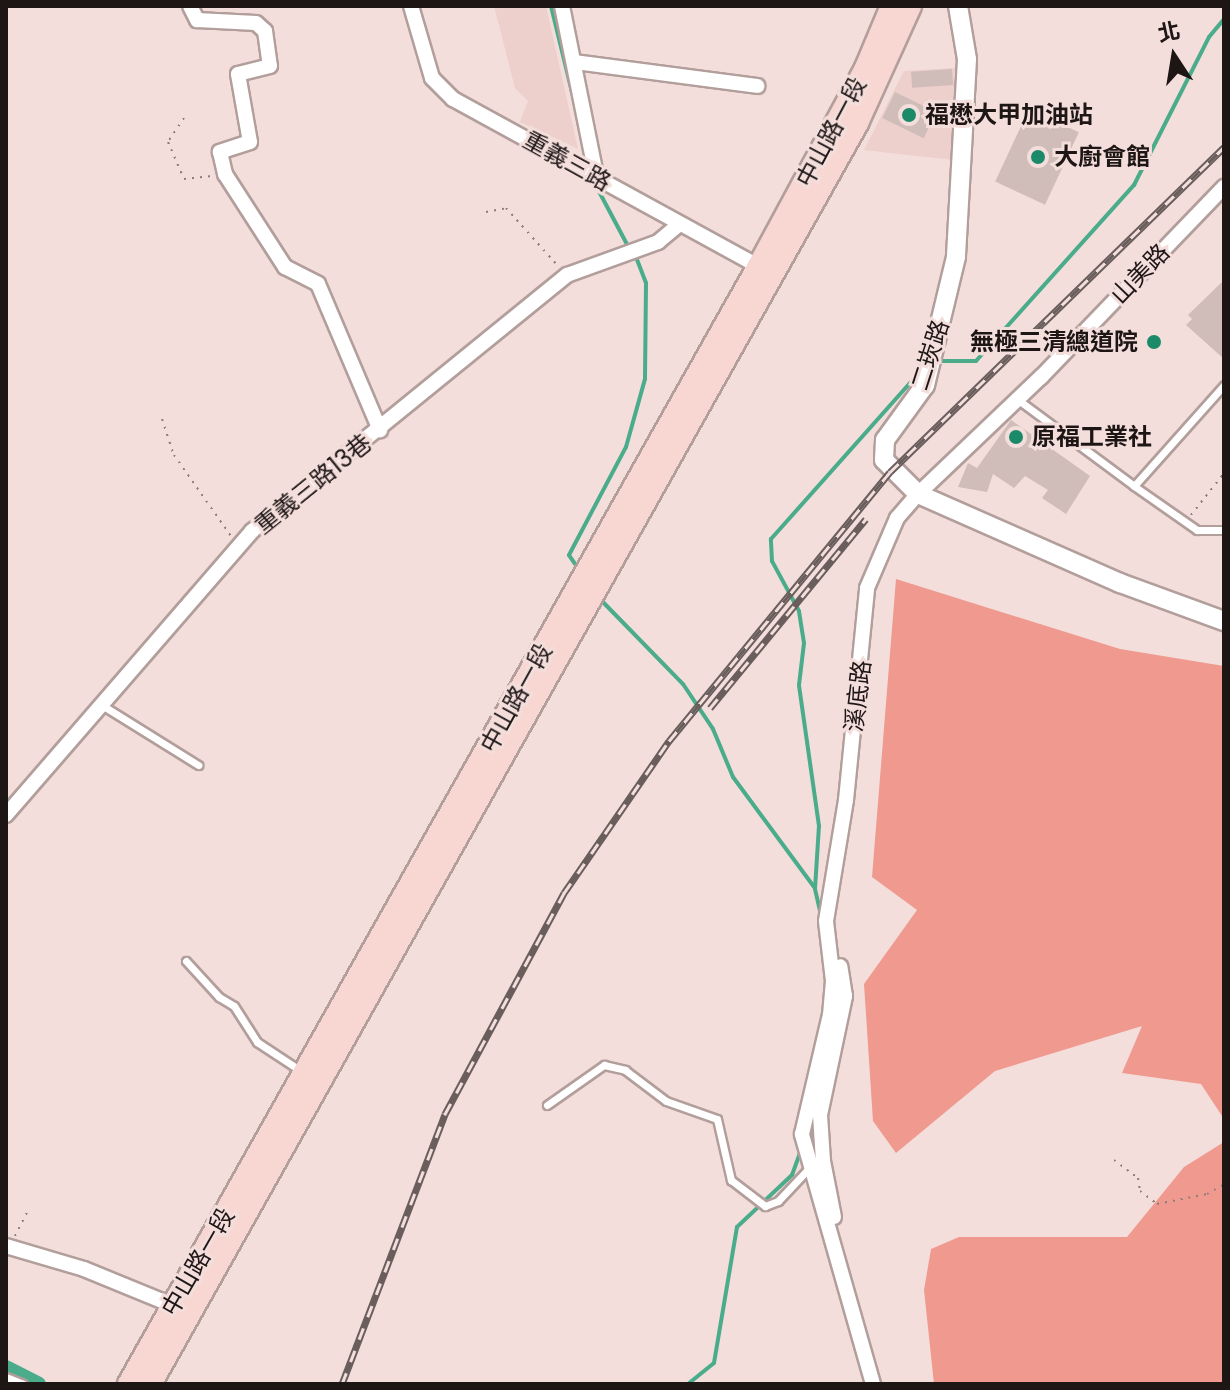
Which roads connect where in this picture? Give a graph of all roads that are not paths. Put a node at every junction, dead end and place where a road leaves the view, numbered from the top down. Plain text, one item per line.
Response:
1 (190, 6) edge
2 (411, 6) edge
3 (562, 6) edge
4 (892, 6) edge
5 (910, 6) edge
6 (958, 6) edge
7 (575, 62) junction
8 (757, 86) dead end
9 (596, 175) junction
10 (1224, 187) edge
11 (678, 225) junction
12 (766, 270) junction
13 (1224, 385) edge
14 (1017, 399) junction
15 (380, 430) junction
16 (1134, 486) junction
17 (918, 494) junction
18 (1224, 530) edge
19 (1224, 621) edge
20 (105, 707) junction
21 (198, 765) dead end
22 (6, 815) edge
23 (827, 916) junction
24 (186, 961) dead end
25 (344, 1018) junction
26 (304, 1073) junction
27 (547, 1105) dead end
28 (809, 1162) junction
29 (7, 1247) edge
30 (840, 1261) junction
31 (174, 1306) junction
32 (6, 1377) edge
33 (23, 1384) edge
34 (129, 1384) edge
35 (150, 1384) edge
36 (873, 1384) edge

1 - 15 street
2 - 9 street, 重義三路
3 - 7 street
4 - 12 main road, 中山路一段
5 - 12 main road, 中山路一段
6 - 17 street, 二崁路
7 - 8 street
7 - 9 street
9 - 11 street, 重義三路
10 - 14 street, 山美路
11 - 12 street, 重義三路
11 - 15 street, 重義三路13巷
12 - 25 main road, 中山路一段
13 - 16 lane
14 - 16 lane
14 - 17 street, 山美路
15 - 20 street, 重義三路13巷
16 - 18 lane
17 - 19 street, 二崁路
17 - 23 street, 溪底路
20 - 21 lane
20 - 22 street, 重義三路13巷
23 - 28 street, 溪底路
23 - 30 street, 溪底路
24 - 26 lane
25 - 26 main road, 中山路一段
25 - 35 main road, 中山路一段
26 - 31 main road, 中山路一段
27 - 28 lane
28 - 30 street, 溪底路
29 - 31 street
30 - 36 street, 溪底路
31 - 34 main road, 中山路一段
32 - 33 lane

